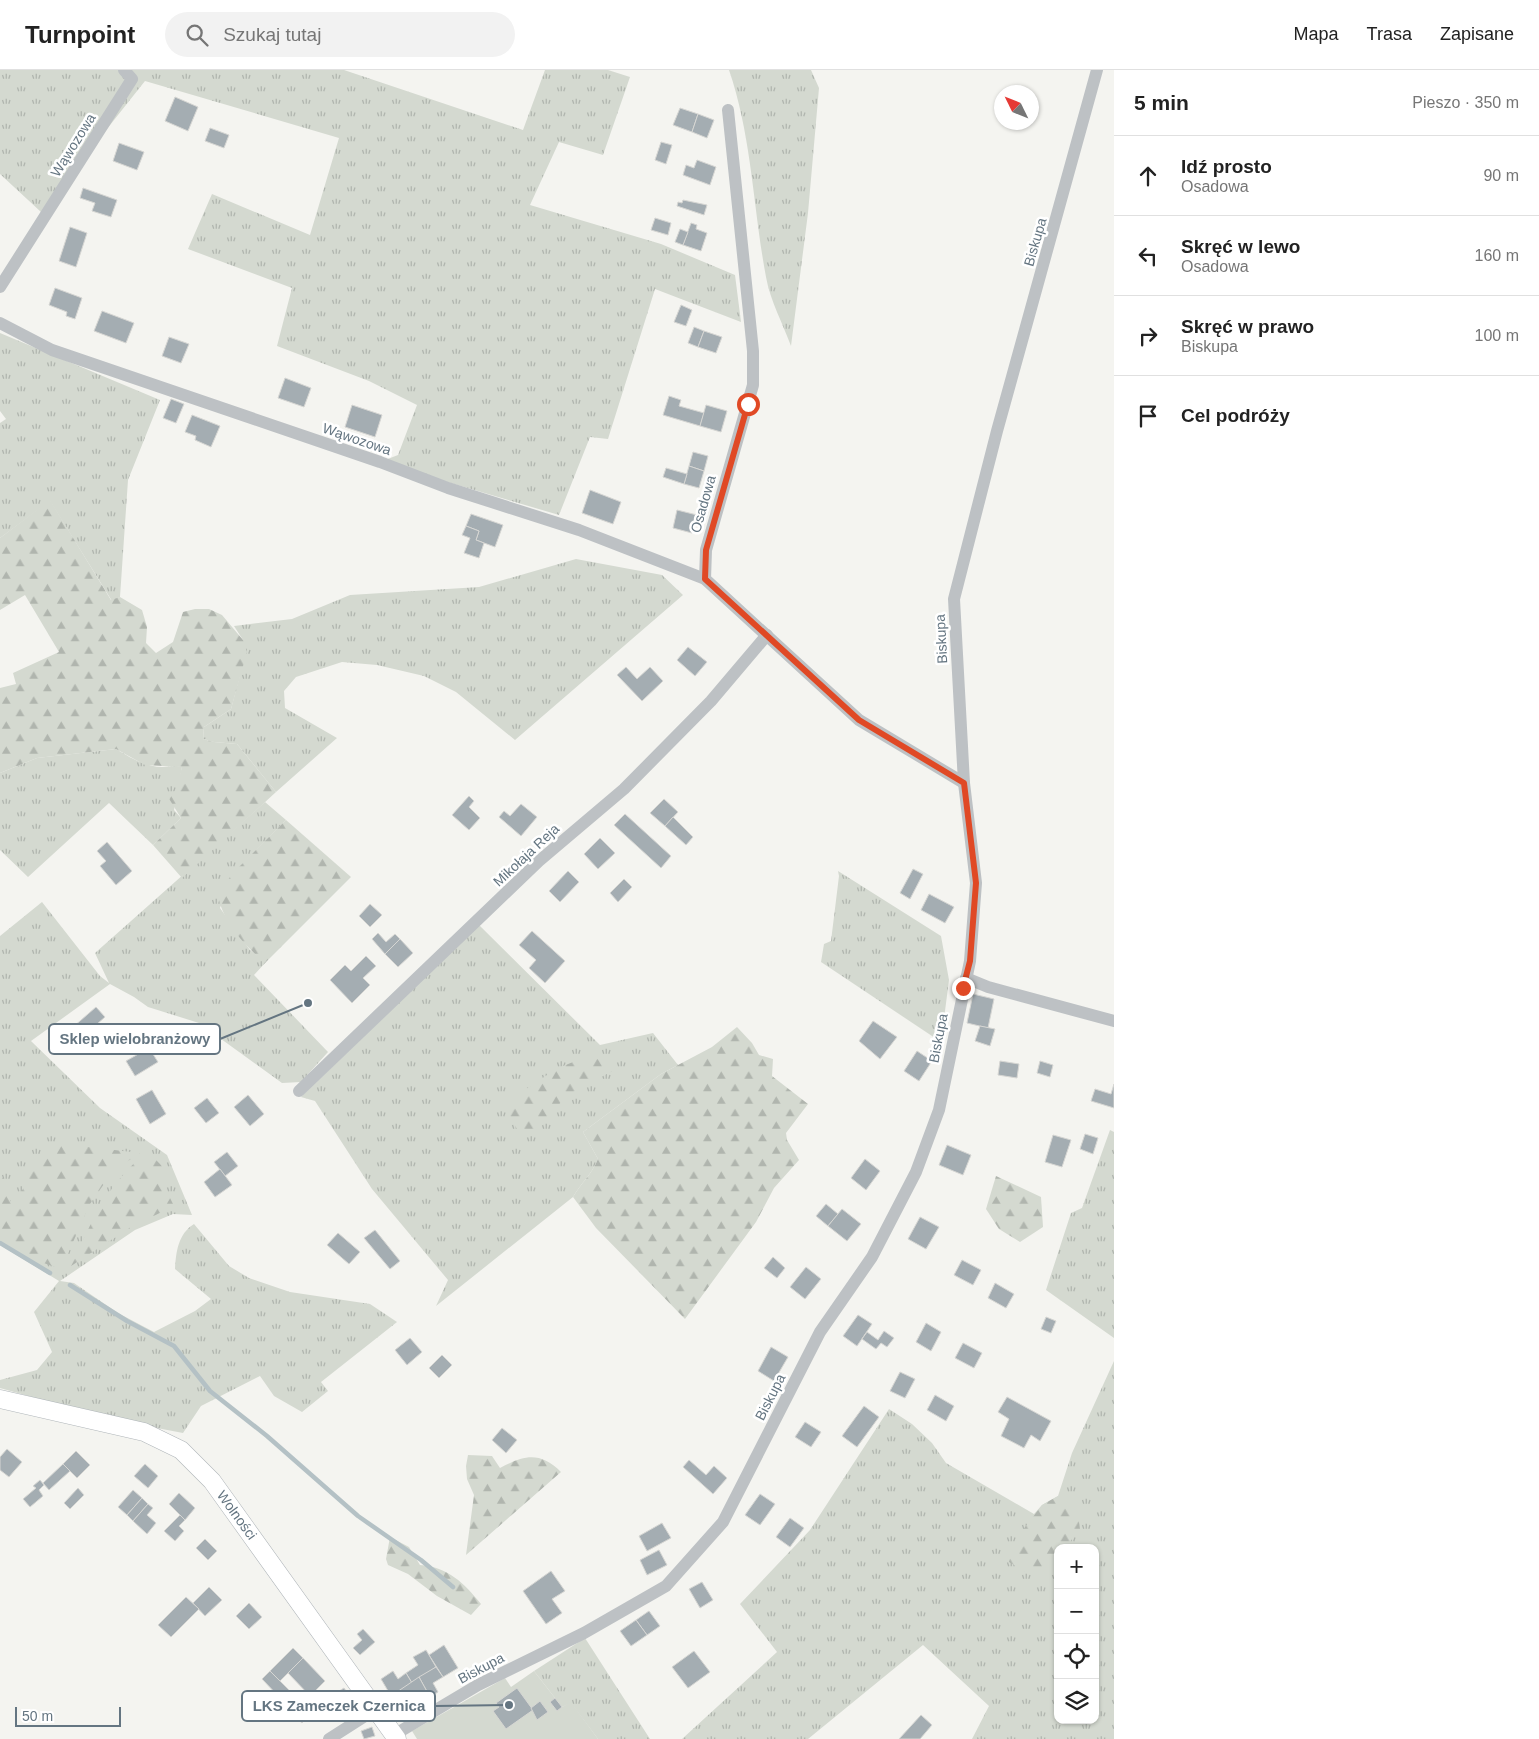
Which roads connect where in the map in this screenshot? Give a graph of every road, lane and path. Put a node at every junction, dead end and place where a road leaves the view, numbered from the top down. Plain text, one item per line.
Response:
1 (124, 70) edge
2 (1097, 70) edge
3 (728, 110) dead end
4 (0, 287) edge
5 (0, 323) edge
6 (705, 579) junction
7 (767, 635) junction
8 (964, 783) junction
9 (966, 978) junction
10 (1114, 1021) edge
11 (300, 1091) dead end
12 (0, 1399) edge
13 (376, 1709) junction
14 (396, 1737) edge
15 (329, 1739) edge

1 - 4 street, Wąwozowa
2 - 8 street, Biskupa
3 - 6 street, Osadowa
5 - 6 street, Wąwozowa
6 - 7 street
7 - 8 street
7 - 11 street, Mikołaja Reja
8 - 9 street, Biskupa
9 - 10 street
9 - 14 street, Biskupa
12 - 13 street, Wolności
13 - 14 street, Wolności
13 - 15 street

